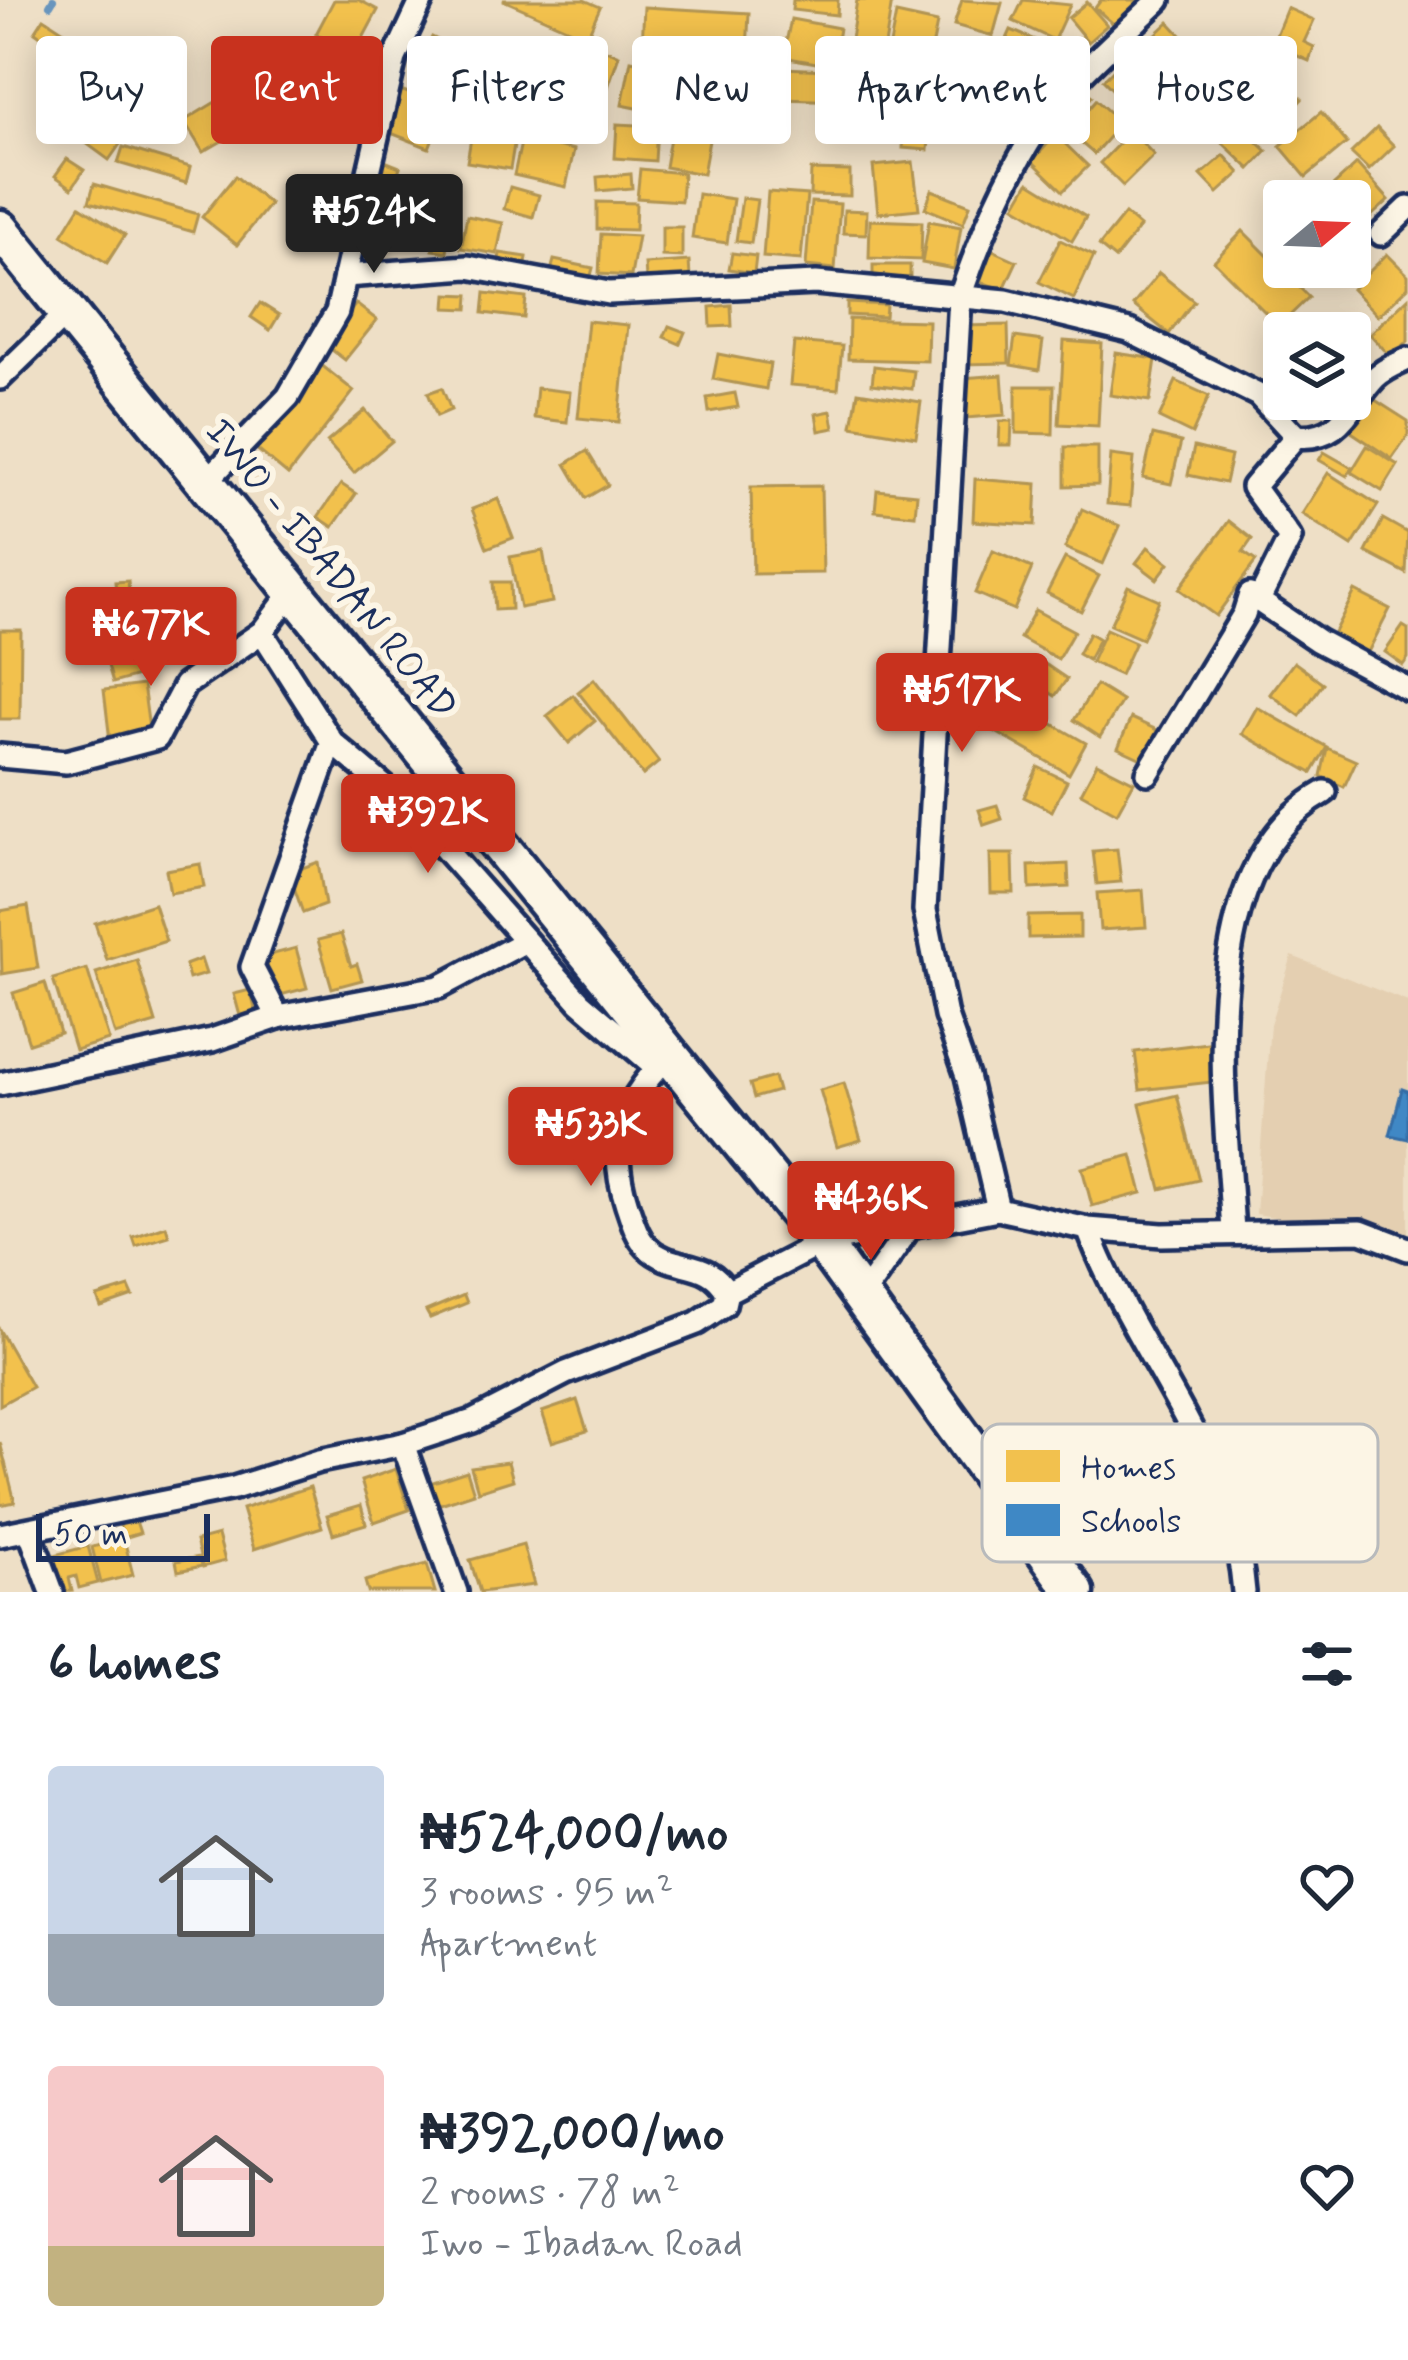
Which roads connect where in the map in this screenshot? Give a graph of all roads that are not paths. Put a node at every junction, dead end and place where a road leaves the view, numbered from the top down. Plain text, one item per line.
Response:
1 (422, 0) edge
2 (1159, 0) edge
3 (1408, 208) edge
4 (0, 229) edge
5 (1382, 234) dead end
6 (345, 276) junction
7 (960, 297) junction
8 (68, 312) junction
9 (1408, 359) edge
10 (0, 378) edge
11 (1296, 436) junction
12 (206, 482) junction
13 (292, 592) junction
14 (1250, 595) junction
15 (262, 632) junction
16 (1408, 689) edge
17 (332, 742) junction
18 (0, 756) edge
19 (1148, 773) dead end
20 (1325, 793) dead end
21 (522, 943) junction
22 (278, 1017) junction
23 (664, 1061) junction
24 (0, 1084) edge
25 (998, 1209) junction
26 (910, 1227) junction
27 (1088, 1229) junction
28 (1233, 1232) junction
29 (822, 1243) junction
30 (1408, 1249) edge
31 (727, 1292) junction
32 (862, 1296) junction
33 (1185, 1424) edge
34 (404, 1444) junction
35 (982, 1463) edge
36 (28, 1530) junction
37 (0, 1535) edge
38 (1053, 1562) edge
39 (1238, 1562) edge
40 (52, 1592) edge
41 (456, 1592) edge
42 (1075, 1592) edge
43 (1244, 1592) edge

1 - 6 street
2 - 7 street
3 - 5 street
4 - 8 main road, IWO - IBADAN ROAD
6 - 7 street
6 - 12 street
7 - 11 street
7 - 25 street
8 - 10 street
8 - 12 main road, IWO - IBADAN ROAD
9 - 11 street
11 - 14 street
12 - 13 main road, IWO - IBADAN ROAD
13 - 15 street
13 - 23 main road, IWO - IBADAN ROAD
14 - 16 street
14 - 19 street
15 - 17 street
15 - 18 street
17 - 21 street
17 - 22 street
20 - 28 street
21 - 22 street
21 - 23 street
22 - 24 street
23 - 29 main road, IWO - IBADAN ROAD
23 - 31 street
25 - 26 street
25 - 27 street
26 - 29 street
26 - 32 street
27 - 28 street
27 - 33 street
28 - 30 street
29 - 31 street
29 - 32 main road, IWO - IBADAN ROAD
31 - 34 street
32 - 35 main road, IWO - IBADAN ROAD
34 - 36 street
34 - 41 street
36 - 37 street
36 - 40 street
38 - 42 main road, IWO - IBADAN ROAD
39 - 43 street

